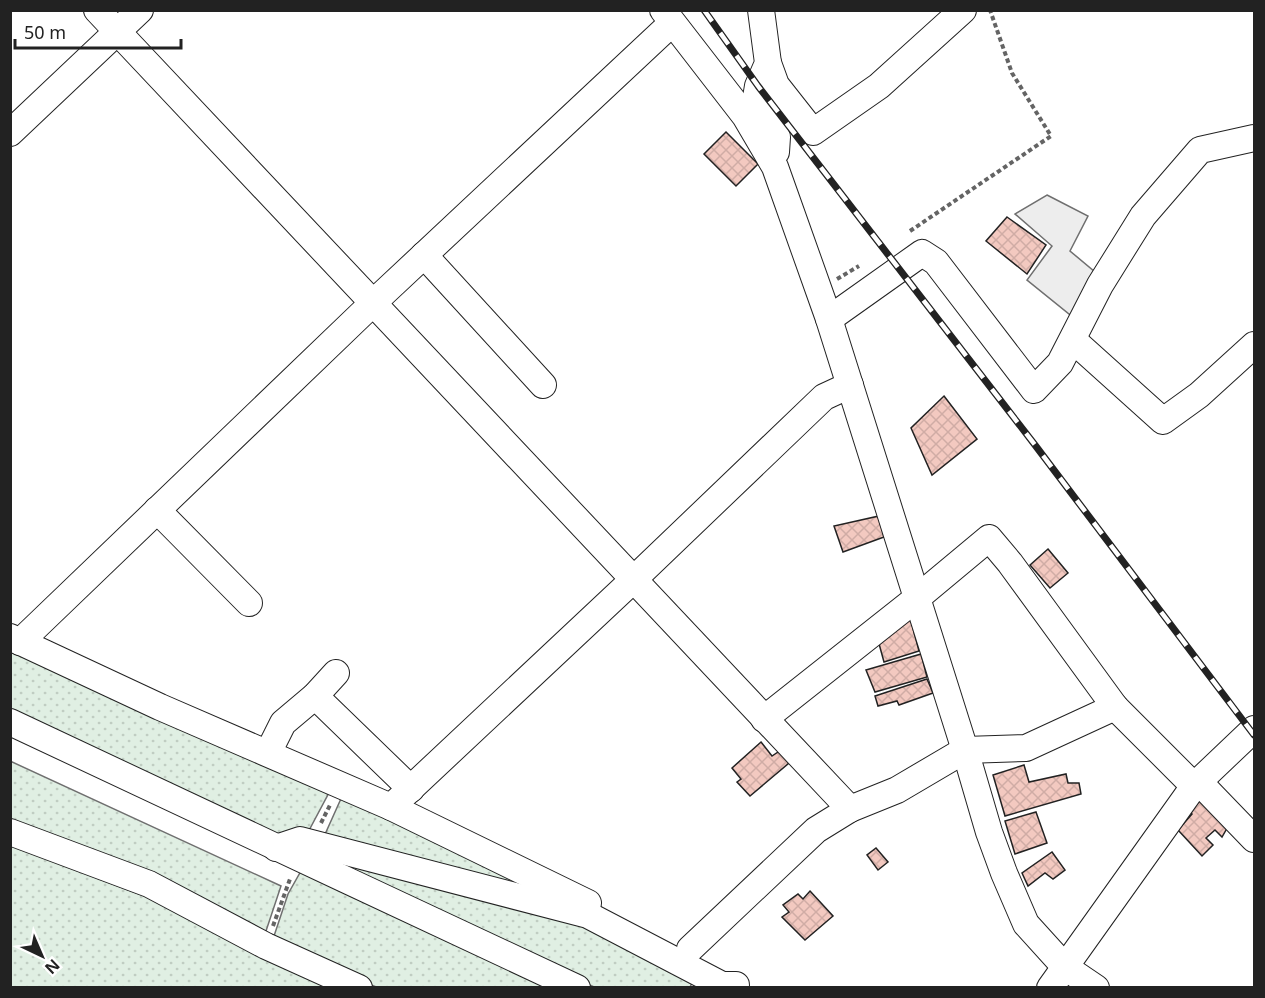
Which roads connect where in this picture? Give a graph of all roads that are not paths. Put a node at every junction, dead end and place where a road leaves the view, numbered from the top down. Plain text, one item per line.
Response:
1 (97, 10) edge
2 (140, 10) edge
3 (761, 10) edge
4 (963, 10) edge
5 (667, 17) edge
6 (117, 32) junction
7 (768, 63) junction
8 (10, 133) edge
9 (1254, 138) edge
10 (775, 167) junction
11 (424, 255) junction
12 (374, 302) junction
13 (829, 319) junction
14 (1073, 340) junction
15 (1254, 345) edge
16 (543, 385) dead end
17 (850, 385) junction
18 (157, 510) junction
19 (633, 580) junction
20 (917, 598) junction
21 (249, 603) dead end
22 (15, 639) edge
23 (336, 673) dead end
24 (315, 696) junction
25 (1115, 707) junction
26 (764, 719) junction
27 (10, 722) edge
28 (1254, 729) edge
29 (965, 750) junction
30 (268, 753) junction
31 (1196, 784) junction
32 (411, 789) junction
33 (391, 807) junction
34 (850, 809) junction
35 (10, 832) edge
36 (1254, 839) edge
37 (276, 848) junction
38 (690, 949) junction
39 (1065, 967) junction
40 (739, 986) edge
41 (359, 987) edge
42 (577, 987) edge
43 (1050, 987) edge
44 (1096, 987) edge

1 - 6 street
2 - 6 street
3 - 7 street
4 - 7 street
5 - 10 street
5 - 11 street
6 - 8 street
6 - 12 street
7 - 10 street
9 - 14 street
10 - 13 street
11 - 12 street
11 - 16 street
12 - 18 street
12 - 19 street
13 - 14 street
13 - 17 street
14 - 15 street
17 - 19 street
17 - 20 street
18 - 21 street
18 - 22 street
19 - 26 street
19 - 32 street
20 - 25 street
20 - 26 street
20 - 29 street
22 - 30 street
23 - 24 street
24 - 30 street
24 - 32 street
25 - 29 street
25 - 31 street
26 - 34 street
27 - 37 street
28 - 31 street
29 - 34 street
29 - 39 street
30 - 33 street
31 - 36 street
31 - 39 street
32 - 33 street
33 - 38 street
34 - 38 street
35 - 41 street
37 - 40 street
37 - 42 street
38 - 40 street
39 - 43 street
39 - 44 street

